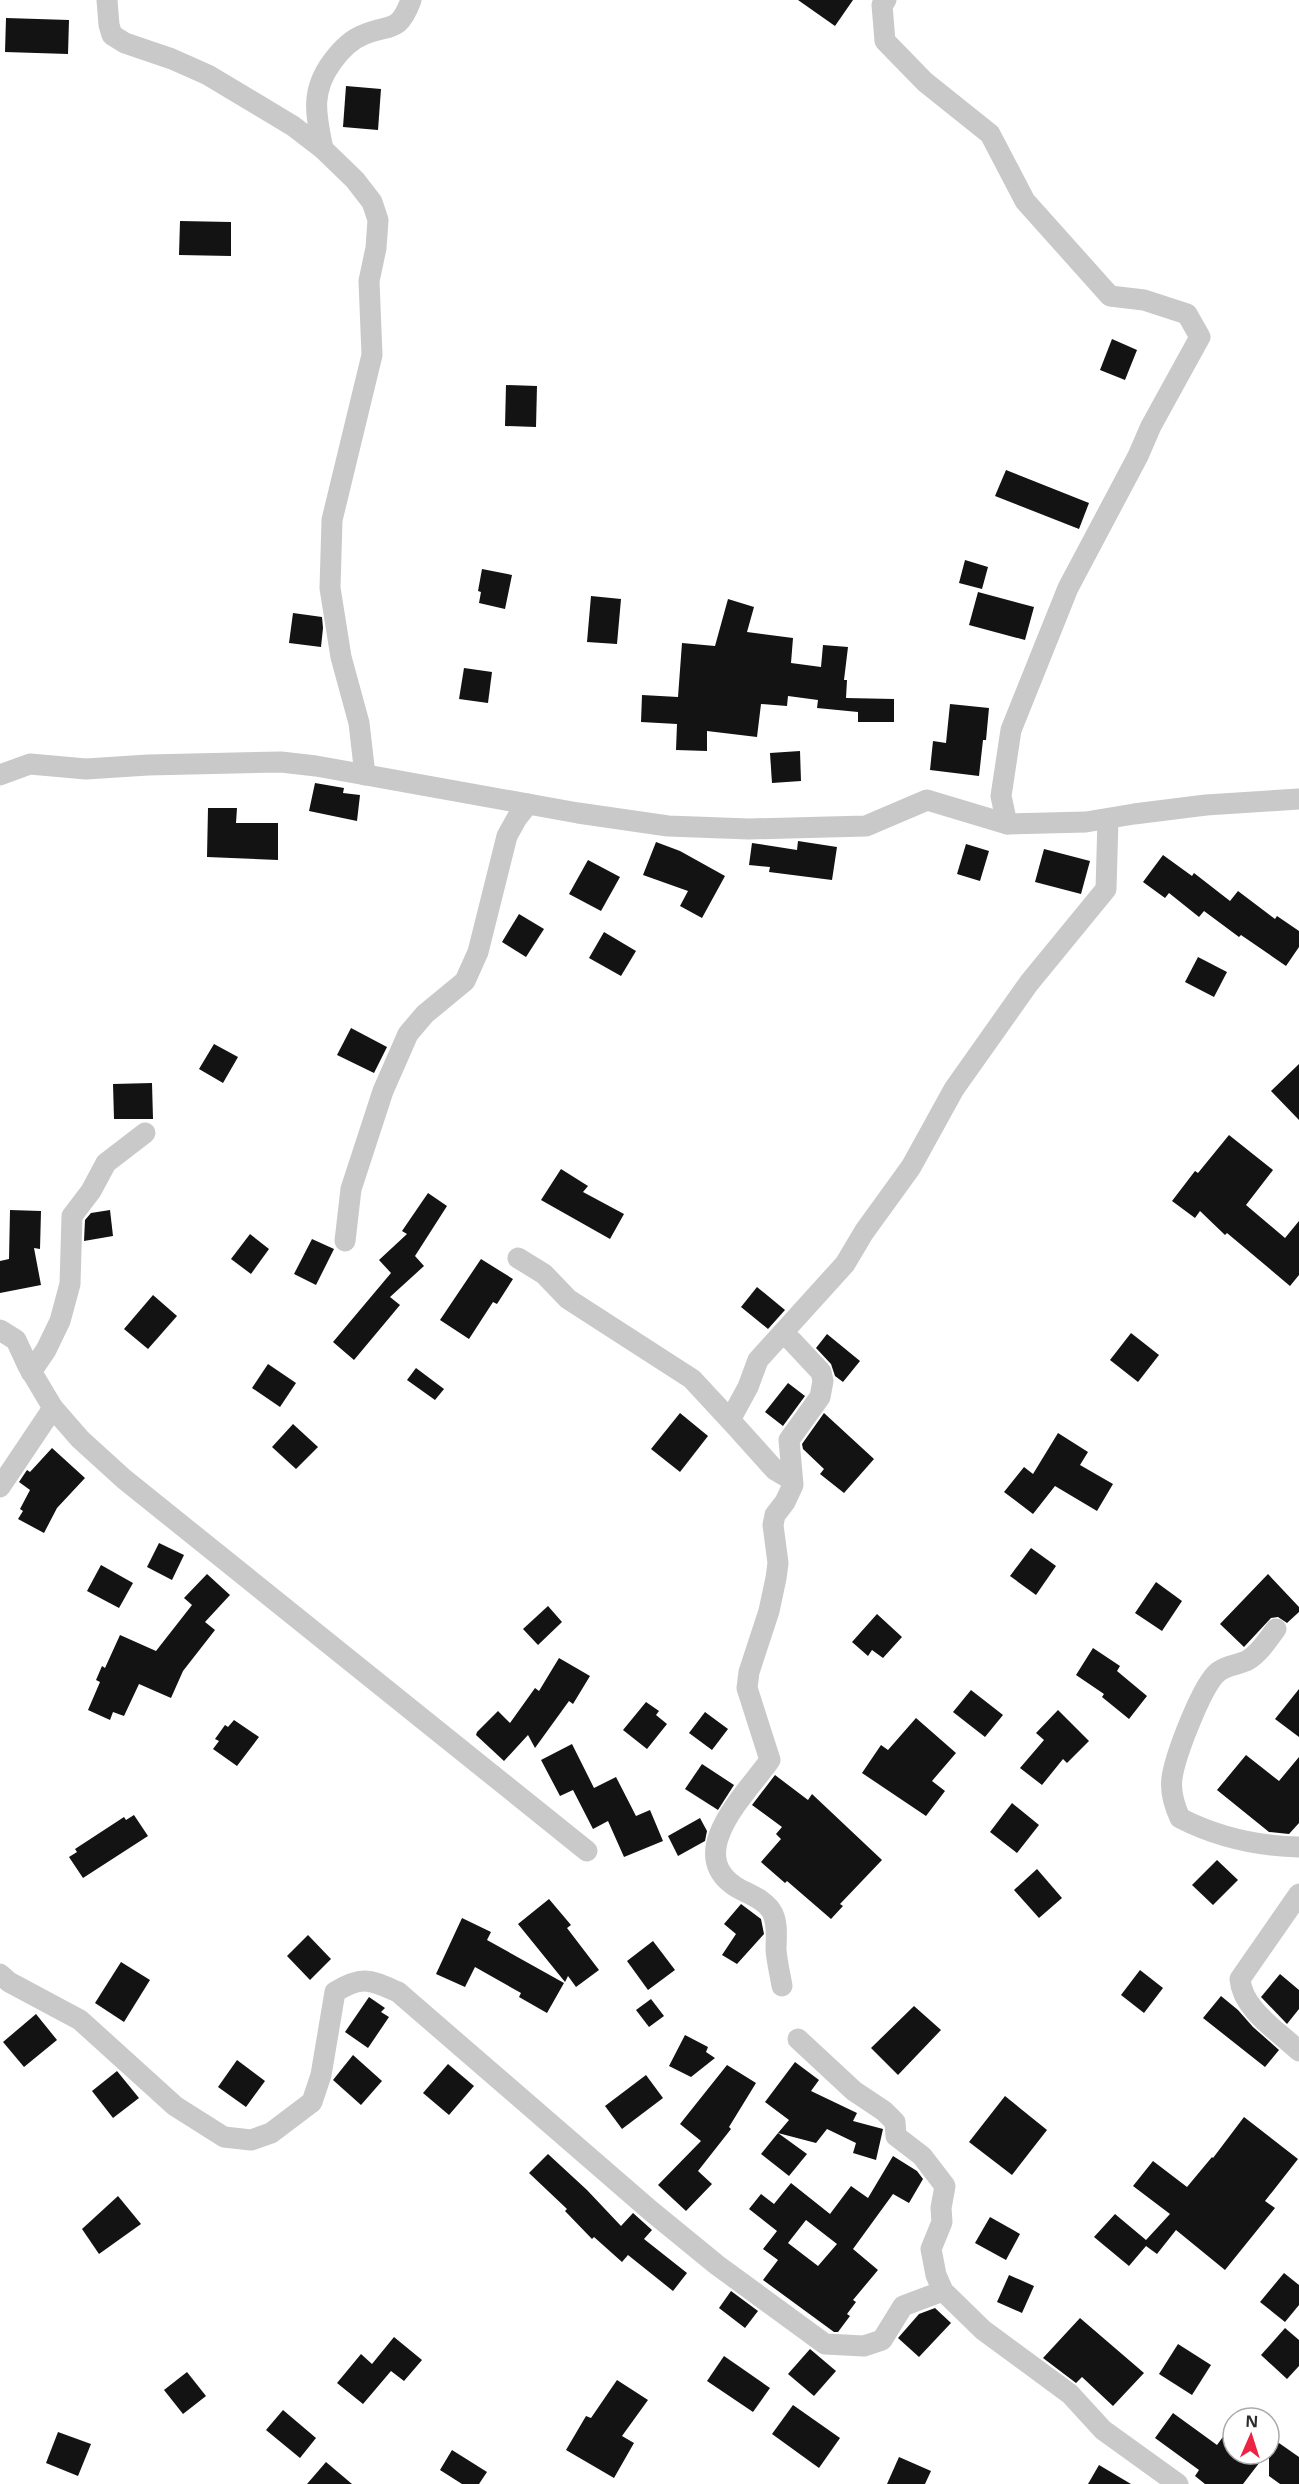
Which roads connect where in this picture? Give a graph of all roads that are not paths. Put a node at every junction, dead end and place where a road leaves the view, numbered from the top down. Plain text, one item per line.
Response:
1 (107, 0) edge
2 (411, 0) edge
3 (886, 0) edge
4 (323, 149) junction
5 (0, 775) edge
6 (365, 775) junction
7 (1299, 799) edge
8 (528, 804) junction
9 (1108, 819) junction
10 (1006, 824) junction
11 (145, 1133) dead end
12 (345, 1241) dead end
13 (518, 1258) dead end
14 (0, 1330) edge
15 (782, 1334) junction
16 (32, 1372) junction
17 (53, 1408) junction
18 (730, 1420) junction
19 (792, 1480) junction
20 (0, 1487) edge
21 (1276, 1629) dead end
22 (1299, 1846) edge
23 (587, 1851) dead end
24 (1299, 1894) edge
25 (0, 1974) edge
26 (782, 1986) dead end
27 (798, 2039) dead end
28 (1299, 2051) edge
29 (943, 2290) junction
30 (1178, 2484) edge

1 - 4 street
2 - 4 street
3 - 10 street
4 - 6 street
5 - 6 street
6 - 8 street
7 - 9 street
8 - 10 street
8 - 12 street
9 - 10 street
9 - 15 street
11 - 16 street
13 - 18 street
14 - 16 street
15 - 18 street
15 - 19 street
16 - 17 street
17 - 20 street
17 - 23 street
18 - 19 street
19 - 26 street
21 - 22 street
24 - 28 street
25 - 29 street
27 - 29 street
29 - 30 street

